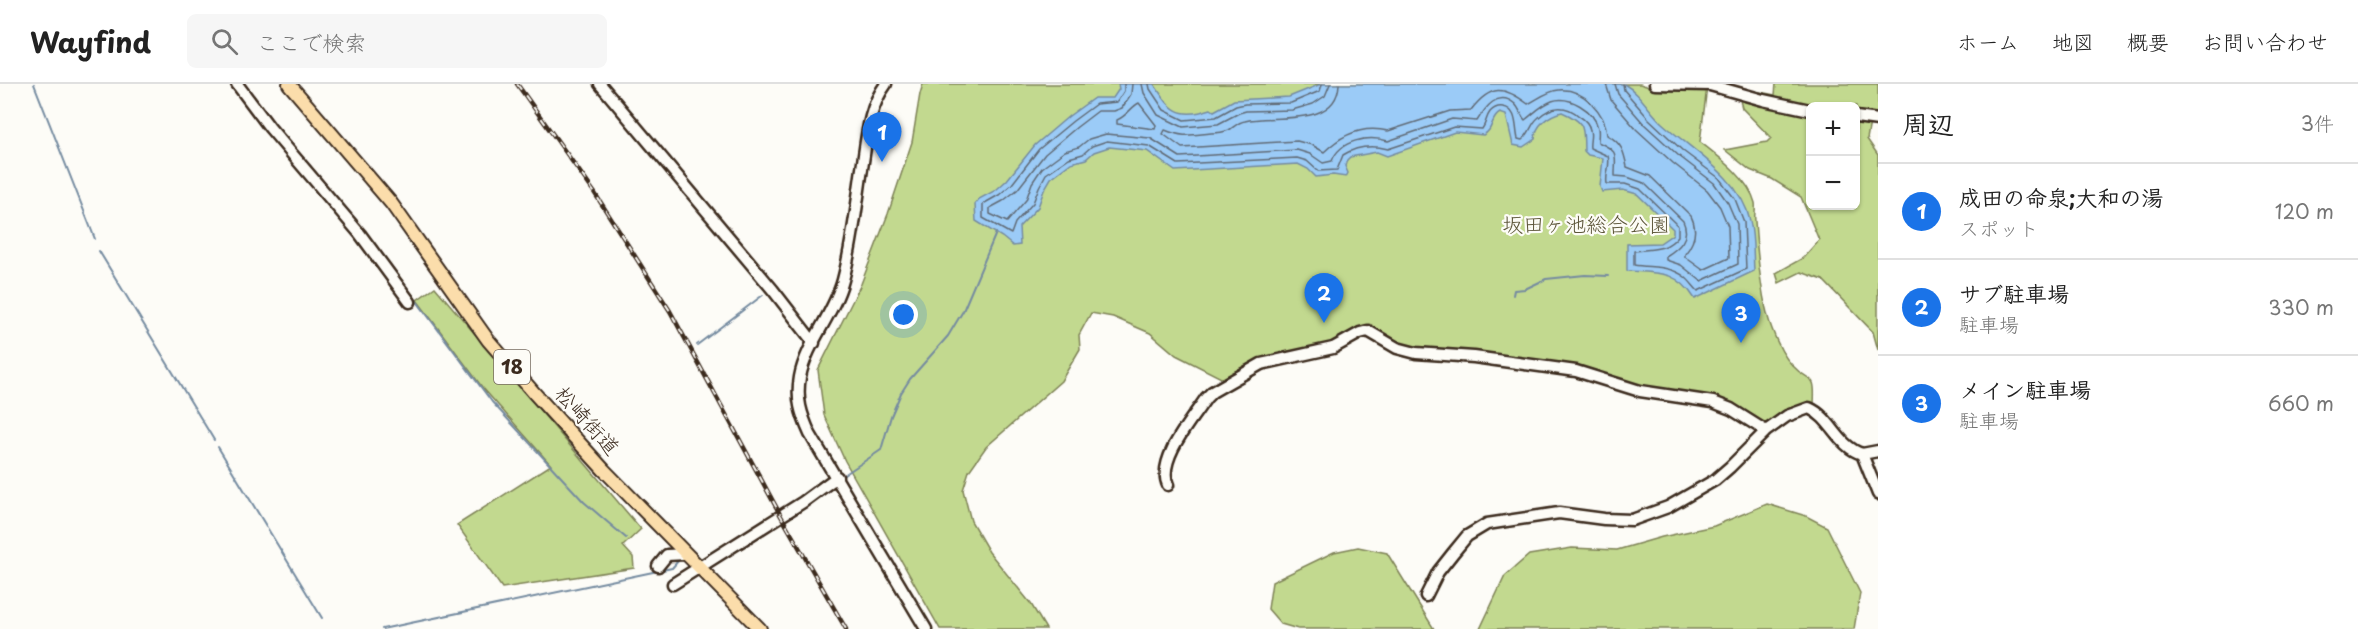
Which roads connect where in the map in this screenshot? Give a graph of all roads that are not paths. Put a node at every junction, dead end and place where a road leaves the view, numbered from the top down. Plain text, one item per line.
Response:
1 (237, 84) edge
2 (290, 84) edge
3 (600, 84) edge
4 (886, 84) edge
5 (1655, 84) edge
6 (1806, 109) edge
7 (1860, 118) edge
8 (1878, 120) edge
9 (410, 302) dead end
10 (814, 343) junction
11 (1766, 431) junction
12 (1878, 450) edge
13 (1862, 454) junction
14 (837, 477) junction
15 (1168, 485) dead end
16 (1878, 494) edge
17 (686, 554) junction
18 (658, 566) dead end
19 (700, 568) junction
20 (673, 584) dead end
21 (1425, 596) dead end
22 (760, 629) edge
23 (926, 629) edge

1 - 9 street
2 - 17 main road, 松崎街道 / 18
3 - 10 street
4 - 10 street
5 - 6 street
7 - 8 street
10 - 14 street
11 - 13 street
11 - 15 street
11 - 21 street
12 - 13 street
13 - 16 street
14 - 19 street
14 - 23 street
17 - 18 street
17 - 19 main road, 松崎街道 / 18
19 - 20 street
19 - 22 main road, 松崎街道 / 18

